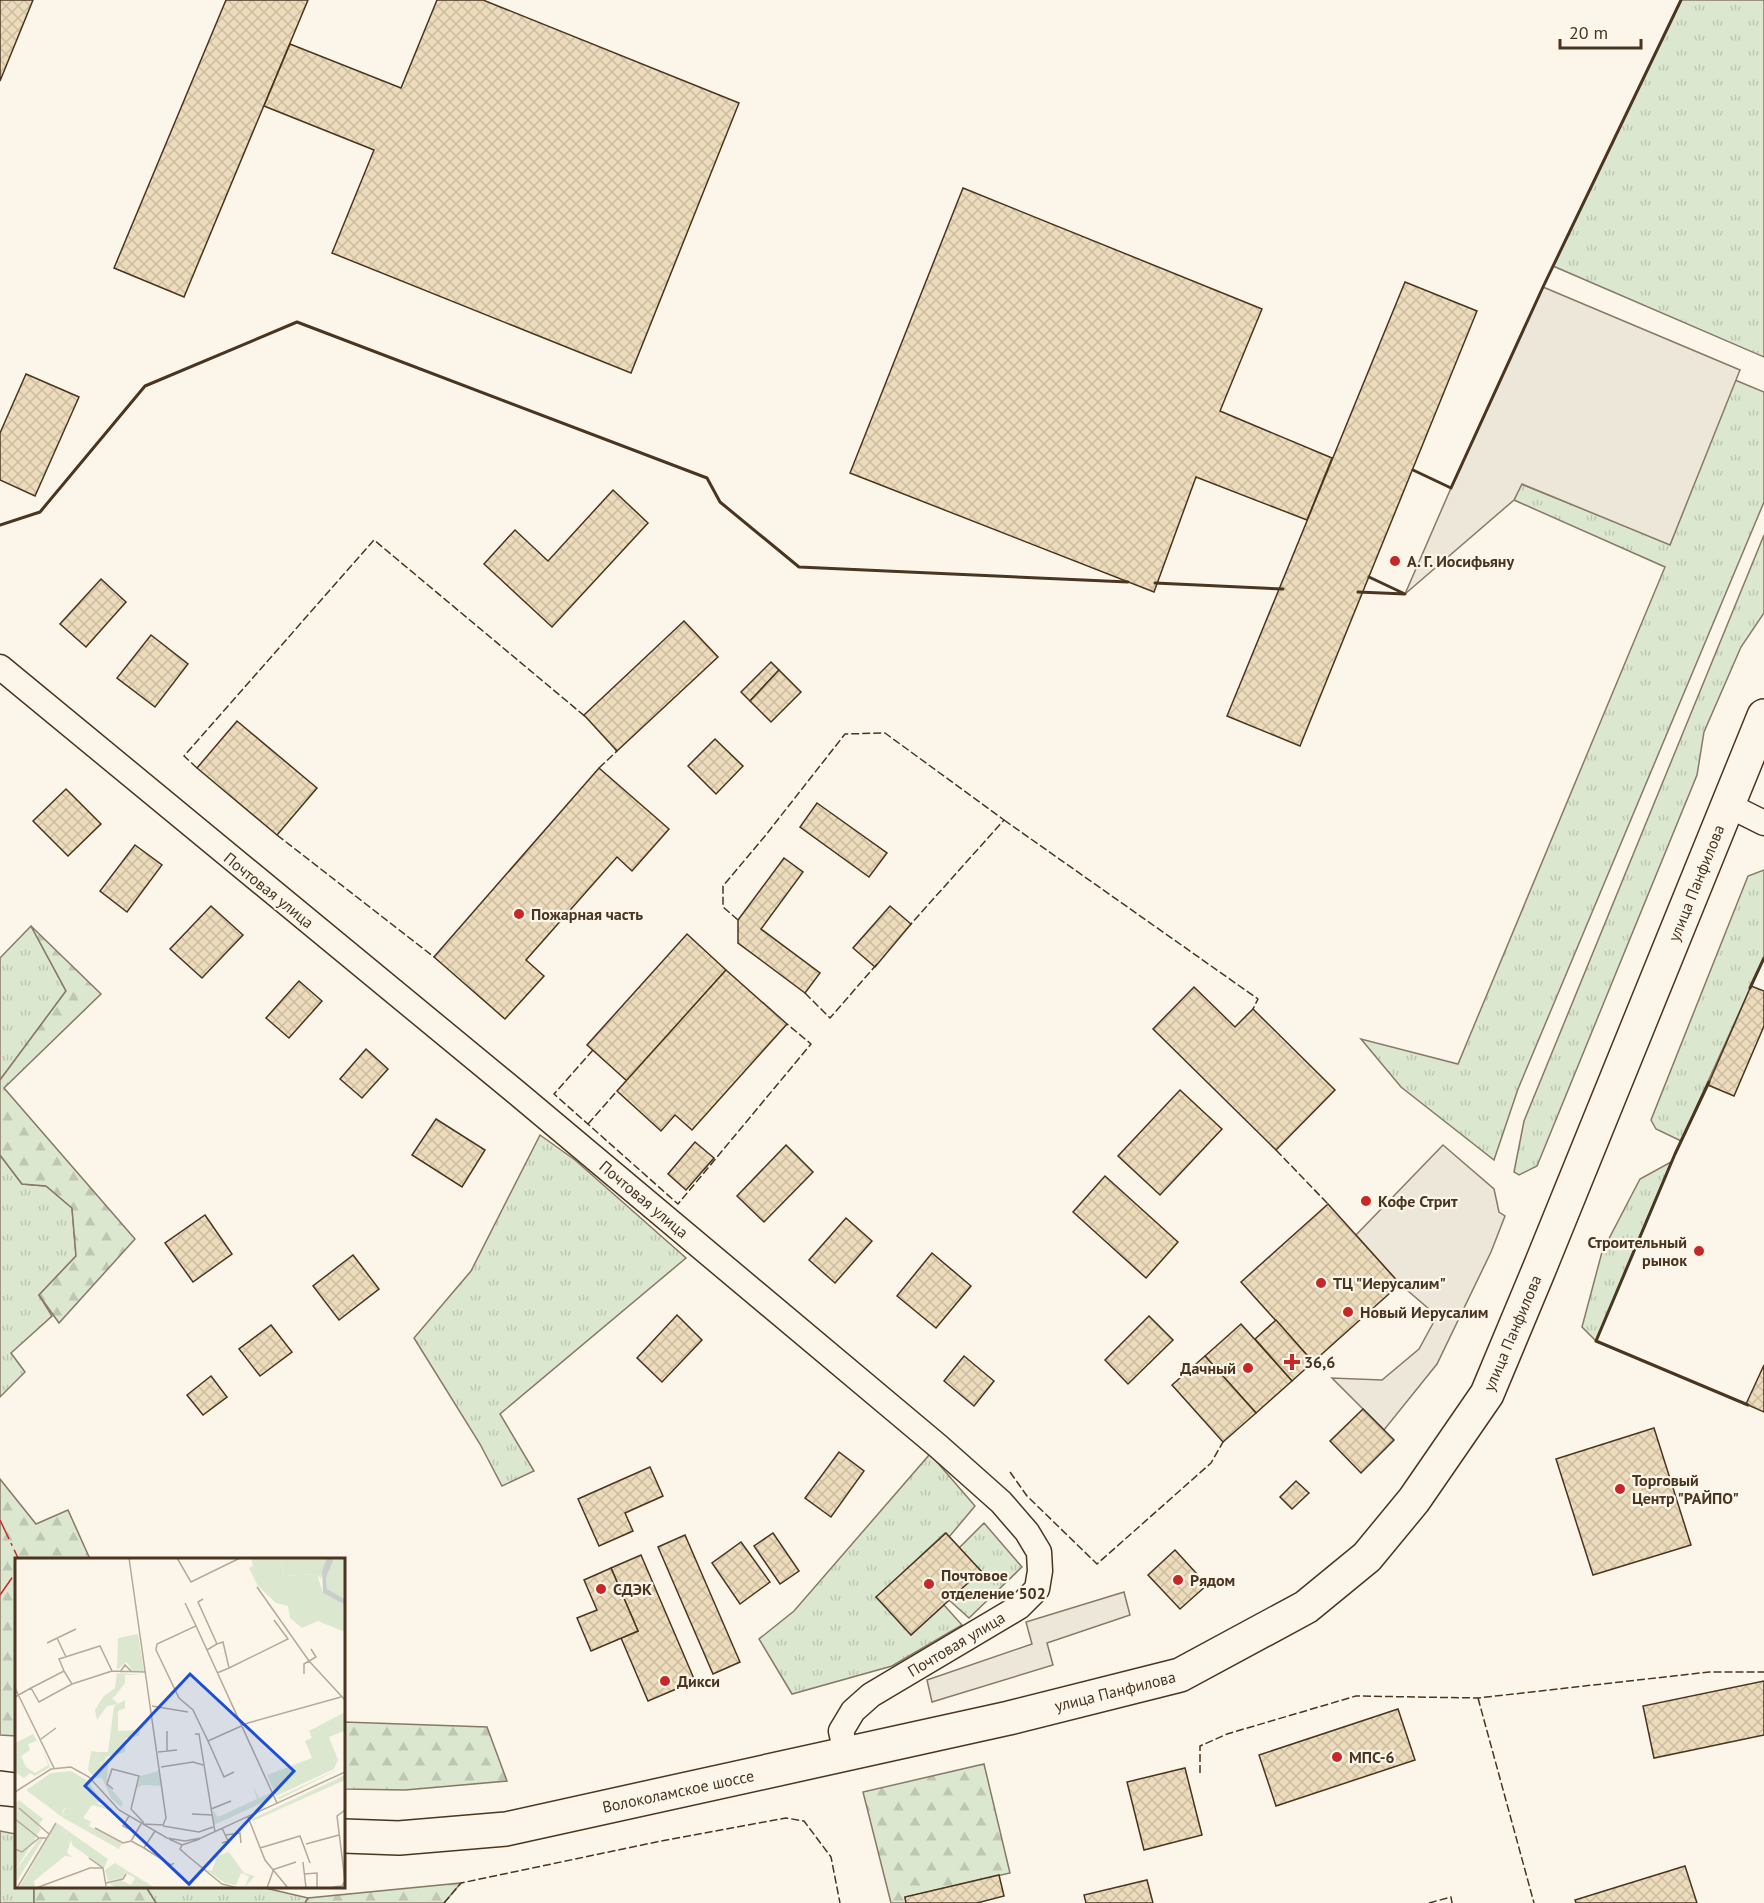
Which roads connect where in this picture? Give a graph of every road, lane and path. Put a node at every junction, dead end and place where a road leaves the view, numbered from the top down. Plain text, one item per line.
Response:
1 (0, 667) edge
2 (1764, 716) edge
3 (1728, 805) junction
4 (1764, 823) edge
5 (1009, 1718) joint
6 (846, 1753) junction
7 (0, 1788) edge
8 (15, 1790) edge
9 (345, 1836) edge

1 - 6 street, Почтовая улица
2 - 3 main road, улица Панфилова
3 - 4 street
3 - 5 main road, улица Панфилова
5 - 6 main road, Волоколамское шоссе
6 - 9 main road, Волоколамское шоссе
7 - 8 main road

